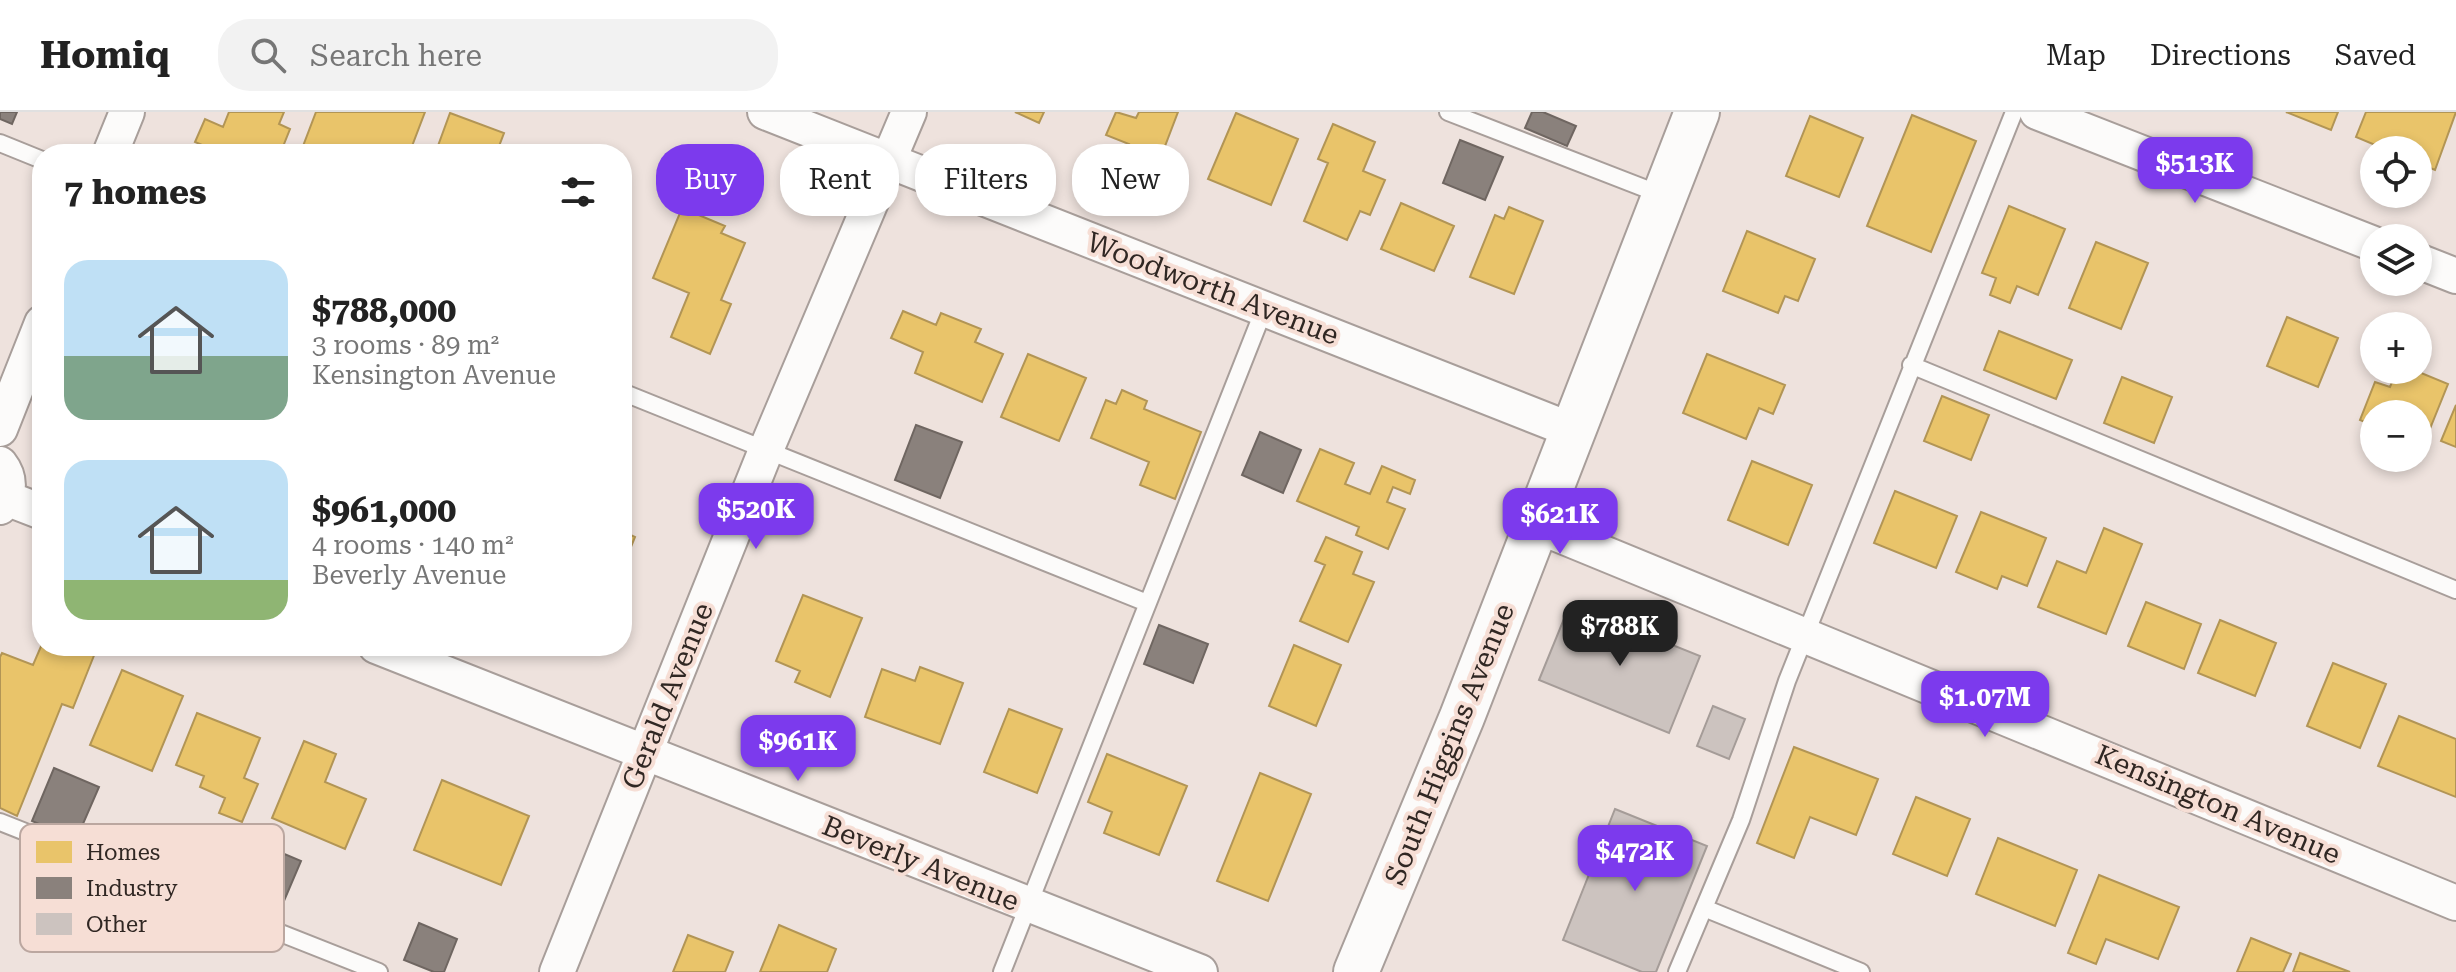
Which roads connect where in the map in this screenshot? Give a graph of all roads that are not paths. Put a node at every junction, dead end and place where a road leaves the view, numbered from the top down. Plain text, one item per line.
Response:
1 (127, 112) edge
2 (765, 112) edge
3 (909, 112) edge
4 (1448, 112) edge
5 (1697, 112) edge
6 (2014, 112) edge
7 (2037, 112) edge
8 (0, 143) edge
9 (114, 144) edge
10 (846, 144) edge
11 (896, 144) edge
12 (32, 156) edge
13 (899, 165) edge
14 (1664, 196) junction
15 (866, 216) edge
16 (2360, 239) edge
17 (2432, 264) edge
18 (2454, 270) edge
19 (1265, 307) junction
20 (32, 348) edge
21 (1911, 365) junction
22 (632, 396) edge
23 (0, 429) edge
24 (1571, 430) junction
25 (766, 450) junction
26 (0, 464) edge
27 (3, 502) edge
28 (32, 509) edge
29 (1535, 525) junction
30 (2456, 590) edge
31 (1147, 603) junction
32 (1808, 634) junction
33 (401, 656) edge
34 (644, 754) junction
35 (0, 822) edge
36 (20, 830) edge
37 (2456, 903) edge
38 (1028, 906) junction
39 (1704, 908) junction
40 (284, 934) edge
41 (379, 972) edge
42 (557, 972) edge
43 (1002, 972) edge
44 (1200, 972) edge
45 (1356, 972) edge
46 (1677, 972) edge
47 (1861, 972) edge

1 - 9 street
2 - 10 street, Woodworth Avenue
3 - 11 street, Gerald Avenue
4 - 14 lane
5 - 14 main road, South Higgins Avenue
6 - 21 lane
7 - 16 street
8 - 12 lane
13 - 19 street, Woodworth Avenue
14 - 24 main road, South Higgins Avenue
15 - 25 street, Gerald Avenue
17 - 18 street
19 - 24 street, Woodworth Avenue
19 - 31 lane
20 - 23 street
21 - 30 lane
21 - 32 lane
22 - 25 lane
24 - 29 main road, South Higgins Avenue
25 - 31 lane
25 - 34 street, Gerald Avenue
26 - 27 street
27 - 28 street
29 - 32 street, Kensington Avenue
29 - 45 main road, South Higgins Avenue
31 - 38 lane
32 - 37 street, Kensington Avenue
32 - 39 lane
33 - 34 street, Beverly Avenue
34 - 38 street, Beverly Avenue
34 - 42 street, Gerald Avenue
35 - 36 lane
38 - 43 lane
38 - 44 street, Beverly Avenue
39 - 46 lane
39 - 47 lane
40 - 41 lane

